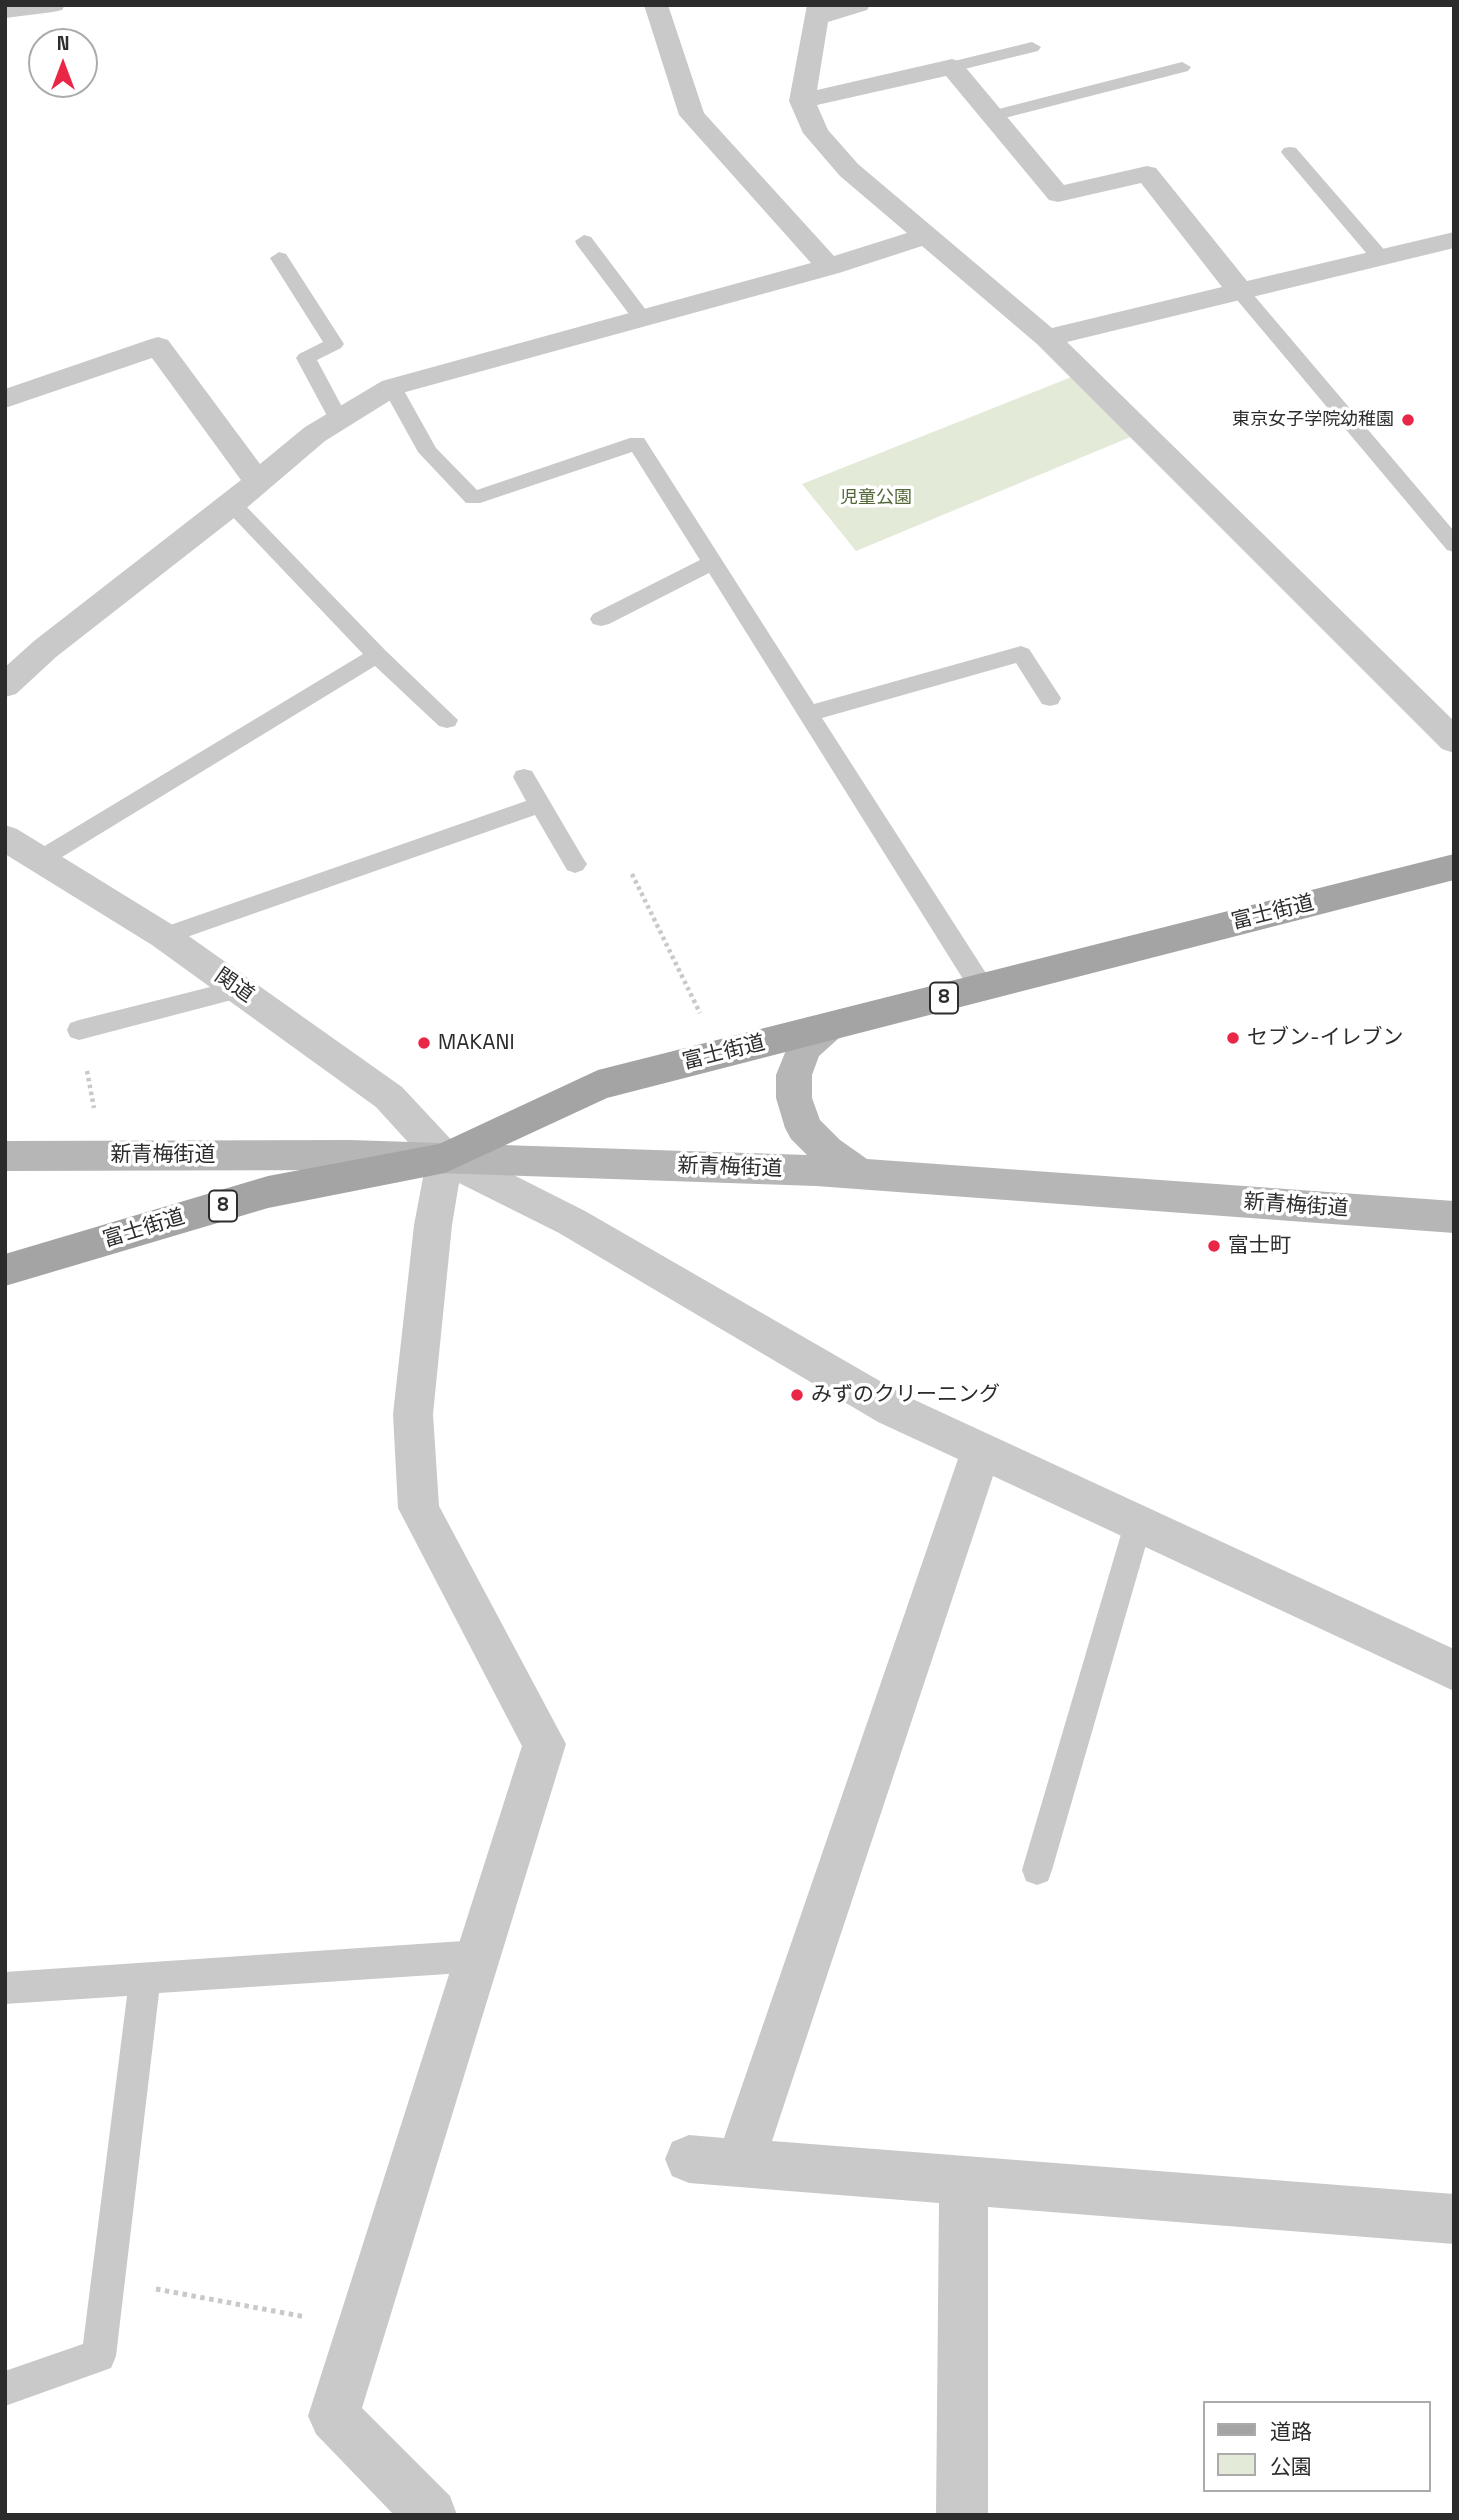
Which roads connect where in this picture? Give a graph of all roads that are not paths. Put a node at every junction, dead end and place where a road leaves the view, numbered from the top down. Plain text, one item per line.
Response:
1 (53, 5) edge
2 (656, 5) edge
3 (859, 5) edge
4 (5, 11) edge
5 (818, 12) edge
6 (1032, 47) dead end
7 (1182, 67) dead end
8 (952, 68) junction
9 (802, 101) junction
10 (992, 116) junction
11 (1290, 152) dead end
12 (924, 237) junction
13 (1454, 240) edge
14 (584, 241) dead end
15 (1380, 257) junction
16 (279, 258) dead end
17 (829, 267) junction
18 (1239, 290) junction
19 (642, 318) junction
20 (1046, 338) junction
21 (392, 387) junction
22 (5, 399) edge
23 (339, 420) junction
24 (258, 482) junction
25 (232, 504) junction
26 (1454, 545) edge
27 (712, 563) junction
28 (601, 619) dead end
29 (377, 655) junction
30 (5, 686) edge
31 (1050, 698) dead end
32 (807, 714) junction
33 (447, 720) dead end
34 (1454, 741) edge
35 (524, 777) dead end
36 (539, 805) junction
37 (5, 838) edge
38 (41, 859) junction
39 (575, 864) dead end
40 (1454, 867) edge
41 (164, 936) junction
42 (982, 988) junction
43 (238, 989) junction
44 (826, 1028) junction
45 (79, 1030) dead end
46 (5, 1156) edge
47 (445, 1158) junction
48 (859, 1174) junction
49 (1454, 1217) edge
50 (5, 1270) edge
51 (981, 1450) junction
52 (1138, 1524) junction
53 (1454, 1671) edge
54 (1037, 1870) dead end
55 (478, 1955) junction
56 (145, 1979) junction
57 (5, 1988) edge
58 (689, 2159) dead end
59 (740, 2163) junction
60 (964, 2179) junction
61 (1454, 2219) edge
62 (5, 2389) edge
63 (431, 2515) edge
64 (962, 2515) edge

1 - 4 street
2 - 17 street
3 - 5 street
5 - 9 street
6 - 8 lane
7 - 10 lane
8 - 9 street
8 - 10 street
9 - 12 street
10 - 18 street
11 - 15 lane
12 - 17 street
12 - 20 street
13 - 15 street
14 - 19 lane
15 - 18 street
16 - 23 lane
17 - 19 street
18 - 20 street
18 - 26 lane
19 - 21 street
20 - 34 street
21 - 23 street
21 - 27 lane
22 - 24 street
23 - 24 street
24 - 25 street
25 - 29 lane
25 - 30 street
27 - 28 lane
27 - 32 lane
29 - 33 lane
29 - 38 lane
31 - 32 lane
32 - 42 lane
35 - 36 lane
36 - 39 lane
36 - 41 lane
37 - 38 street, 関道
38 - 41 street, 関道
40 - 42 main road, 富士街道 / 8
41 - 43 street, 関道
42 - 44 main road, 富士街道 / 8
43 - 45 lane
43 - 47 street, 関道
44 - 47 main road, 富士街道 / 8
44 - 48 main road
46 - 47 main road, 新青梅街道
47 - 48 main road, 新青梅街道
47 - 50 main road, 富士街道 / 8
47 - 51 street
47 - 55 street
48 - 49 main road, 新青梅街道
51 - 52 street
51 - 59 street
52 - 53 street
52 - 54 lane
55 - 56 lane
55 - 63 street
56 - 57 lane
56 - 62 lane
58 - 59 street
59 - 60 street
60 - 61 street
60 - 64 street

